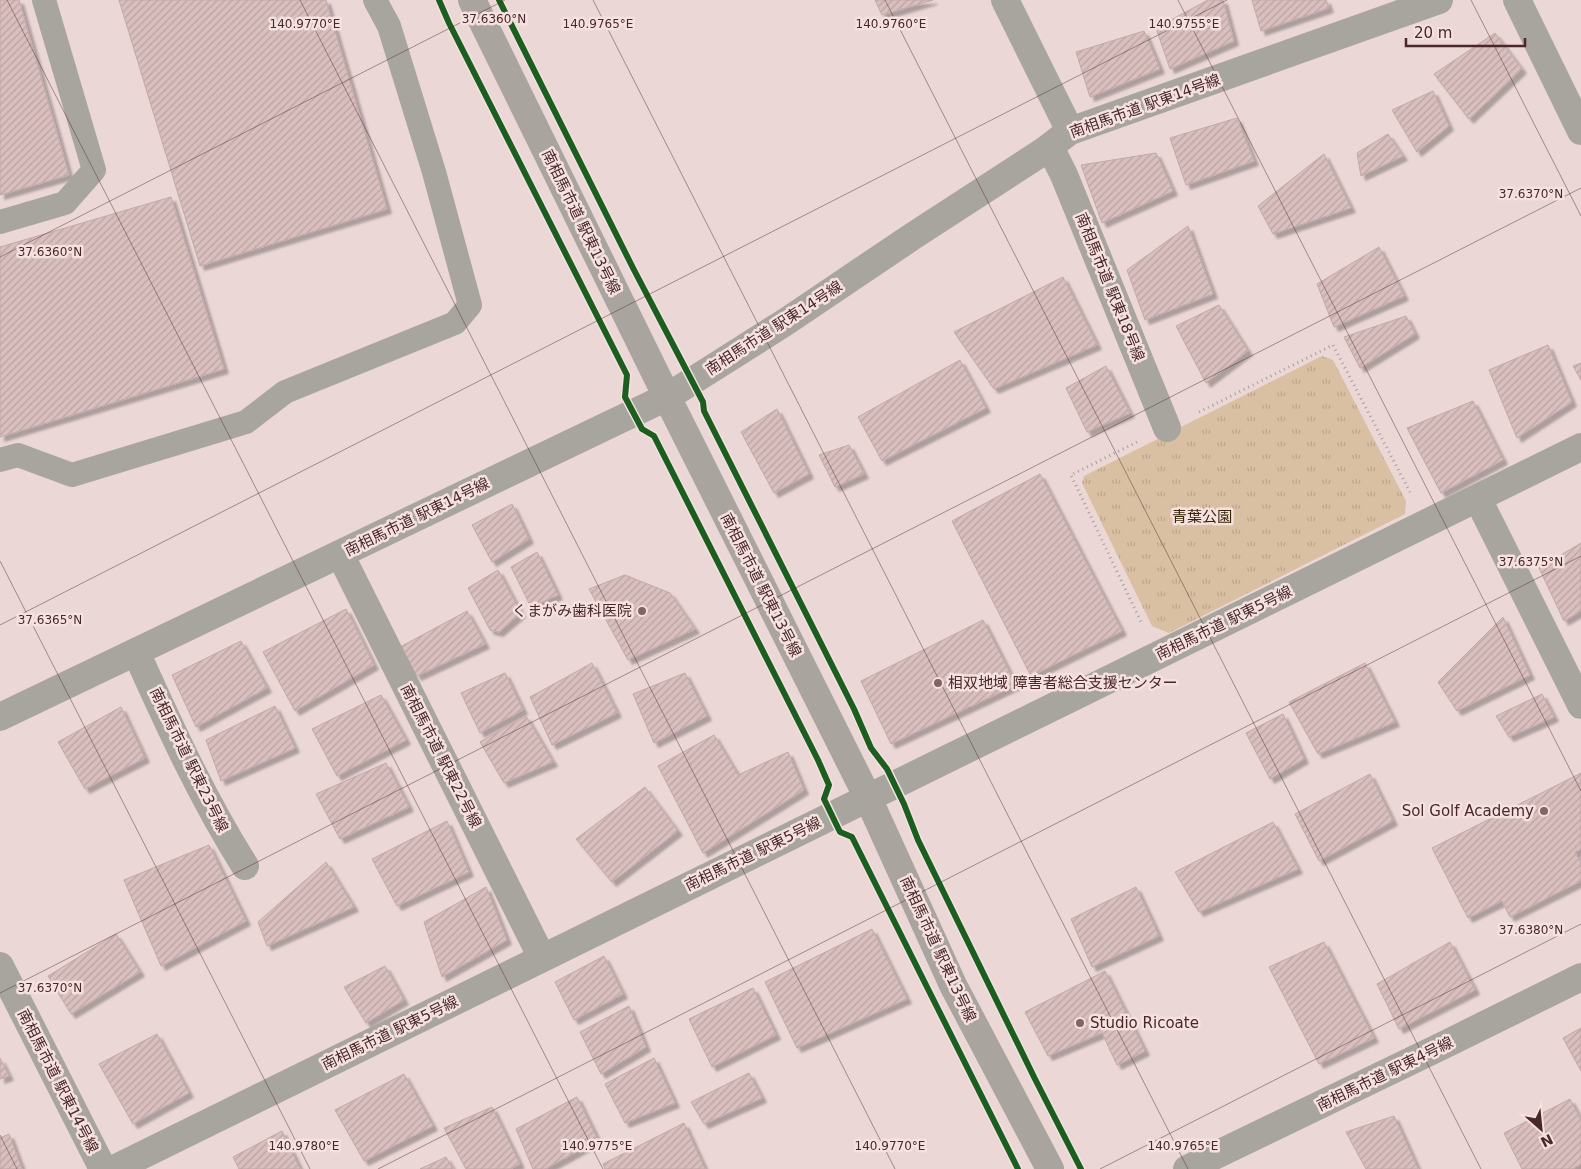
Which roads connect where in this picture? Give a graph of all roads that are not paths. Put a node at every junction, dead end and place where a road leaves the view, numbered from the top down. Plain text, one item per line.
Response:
1 (44, 0) edge
2 (375, 0) edge
3 (472, 0) edge
4 (1005, 0) edge
5 (1439, 0) edge
6 (1517, 0) edge
7 (1581, 131) edge
8 (1060, 139) junction
9 (0, 222) edge
10 (667, 397) junction
11 (1166, 428) road end
12 (1581, 447) edge
13 (0, 460) edge
14 (1478, 499) junction
15 (340, 554) junction
16 (136, 652) junction
17 (1581, 704) edge
18 (0, 717) edge
19 (868, 798) junction
20 (245, 866) dead end
21 (542, 958) junction
22 (0, 966) edge
23 (1581, 976) edge
24 (103, 1169) edge
25 (114, 1169) edge
26 (1050, 1169) edge
27 (1187, 1169) edge

1 - 9 lane
2 - 13 lane
3 - 10 street, 南相馬市道 駅東13号線
4 - 8 street, 南相馬市道 駅東18号線
5 - 8 street, 南相馬市道 駅東14号線
6 - 7 street
8 - 10 street, 南相馬市道 駅東14号線
8 - 11 street, 南相馬市道 駅東18号線
10 - 15 street, 南相馬市道 駅東14号線
10 - 19 street, 南相馬市道 駅東13号線
12 - 14 street, 南相馬市道 駅東5号線
14 - 17 street
14 - 19 street, 南相馬市道 駅東5号線
15 - 16 street, 南相馬市道 駅東14号線
15 - 21 street, 南相馬市道 駅東22号線
16 - 18 street, 南相馬市道 駅東14号線
16 - 20 street, 南相馬市道 駅東23号線
19 - 21 street, 南相馬市道 駅東5号線
19 - 26 street, 南相馬市道 駅東13号線
21 - 25 street, 南相馬市道 駅東5号線
22 - 24 street, 南相馬市道 駅東14号線
23 - 27 street, 南相馬市道 駅東4号線

